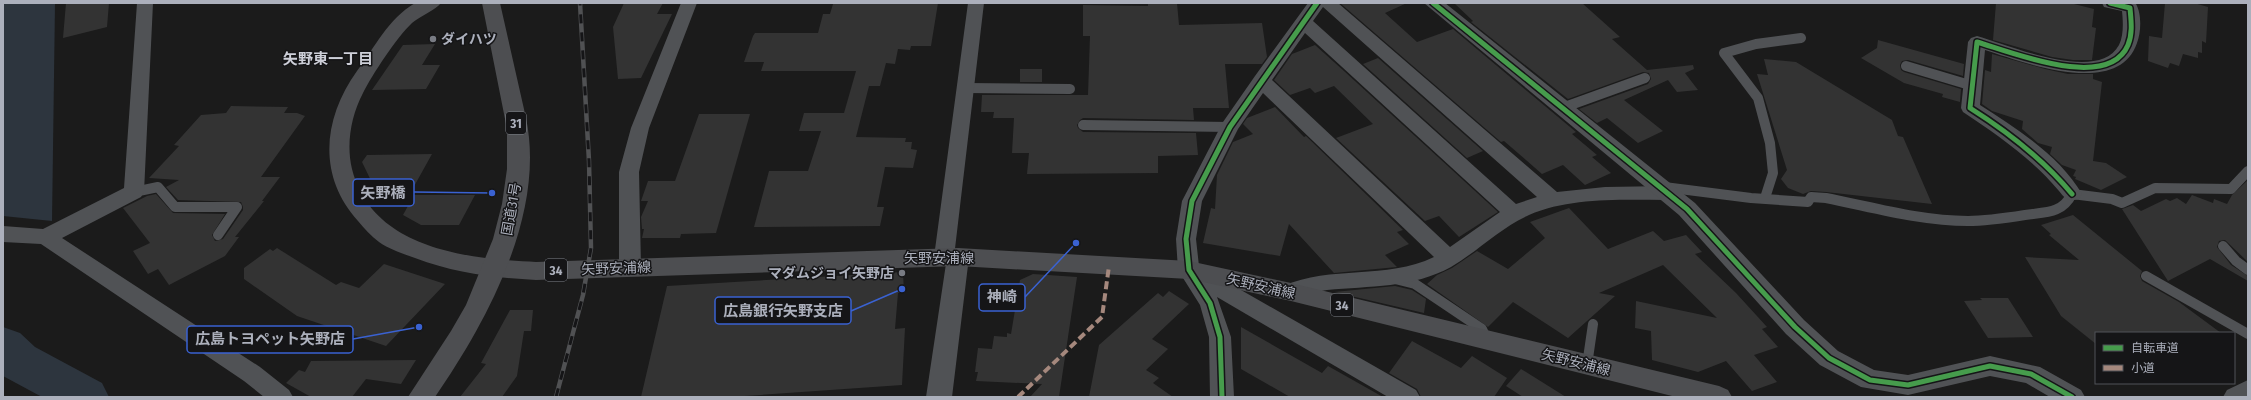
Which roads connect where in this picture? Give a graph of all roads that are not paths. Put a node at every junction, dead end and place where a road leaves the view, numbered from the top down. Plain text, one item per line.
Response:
1 (145, 3) edge
2 (410, 3) edge
3 (432, 3) edge
4 (491, 3) edge
5 (689, 3) edge
6 (976, 3) edge
7 (1317, 3) edge
8 (1328, 3) edge
9 (1433, 3) edge
10 (2110, 3) edge
11 (1303, 22) junction
12 (390, 38) junction
13 (1801, 38) dead end
14 (1906, 66) dead end
15 (1645, 78) dead end
16 (1261, 80) junction
17 (1973, 86) junction
18 (966, 88) junction
19 (1070, 89) dead end
20 (1562, 108) junction
21 (1083, 125) dead end
22 (1230, 127) junction
23 (2248, 171) edge
24 (1663, 190) junction
25 (134, 192) junction
26 (2072, 194) junction
27 (1765, 198) junction
28 (1554, 201) junction
29 (1514, 214) junction
30 (3, 234) edge
31 (218, 235) dead end
32 (45, 237) junction
33 (2223, 246) dead end
34 (951, 257) junction
35 (1448, 258) junction
36 (630, 267) junction
37 (1189, 270) junction
38 (2248, 270) edge
39 (2146, 276) dead end
40 (1391, 278) junction
41 (1290, 292) junction
42 (1593, 324) dead end
43 (2248, 334) edge
44 (1487, 340) junction
45 (1587, 365) junction
46 (2248, 390) edge
47 (281, 397) edge
48 (421, 397) edge
49 (939, 397) edge
50 (1222, 397) edge
51 (1408, 397) edge
52 (1719, 397) edge
53 (2072, 397) edge
54 (2235, 397) edge

1 - 25 street
2 - 12 main road, 34
3 - 12 main road, 矢野安浦線 / 34
4 - 48 main road, 国道31号 / 31
5 - 36 street
6 - 18 street
7 - 11 street
8 - 28 street
9 - 20 street
10 - 17 street
11 - 16 street
11 - 29 street
12 - 36 main road, 矢野安浦線 / 34
13 - 27 lane
14 - 17 lane
15 - 20 lane
16 - 22 street
16 - 35 street
17 - 26 street
18 - 19 lane
18 - 34 street
20 - 24 street
21 - 22 lane
22 - 37 street
23 - 26 lane
24 - 27 lane
24 - 28 street
24 - 53 street
25 - 31 lane
25 - 32 street
26 - 27 lane
28 - 29 street
29 - 35 street
30 - 32 street
32 - 47 street
33 - 38 lane
34 - 36 main road, 矢野安浦線 / 34
34 - 37 main road, 矢野安浦線 / 34
34 - 49 street
35 - 40 street
37 - 41 main road, 矢野安浦線 / 34
37 - 50 street
37 - 51 street
39 - 43 lane
40 - 41 street
40 - 44 lane
41 - 44 main road, 矢野安浦線 / 34
42 - 45 lane
44 - 45 main road, 矢野安浦線 / 34
45 - 52 main road, 矢野安浦線 / 34
46 - 54 street

